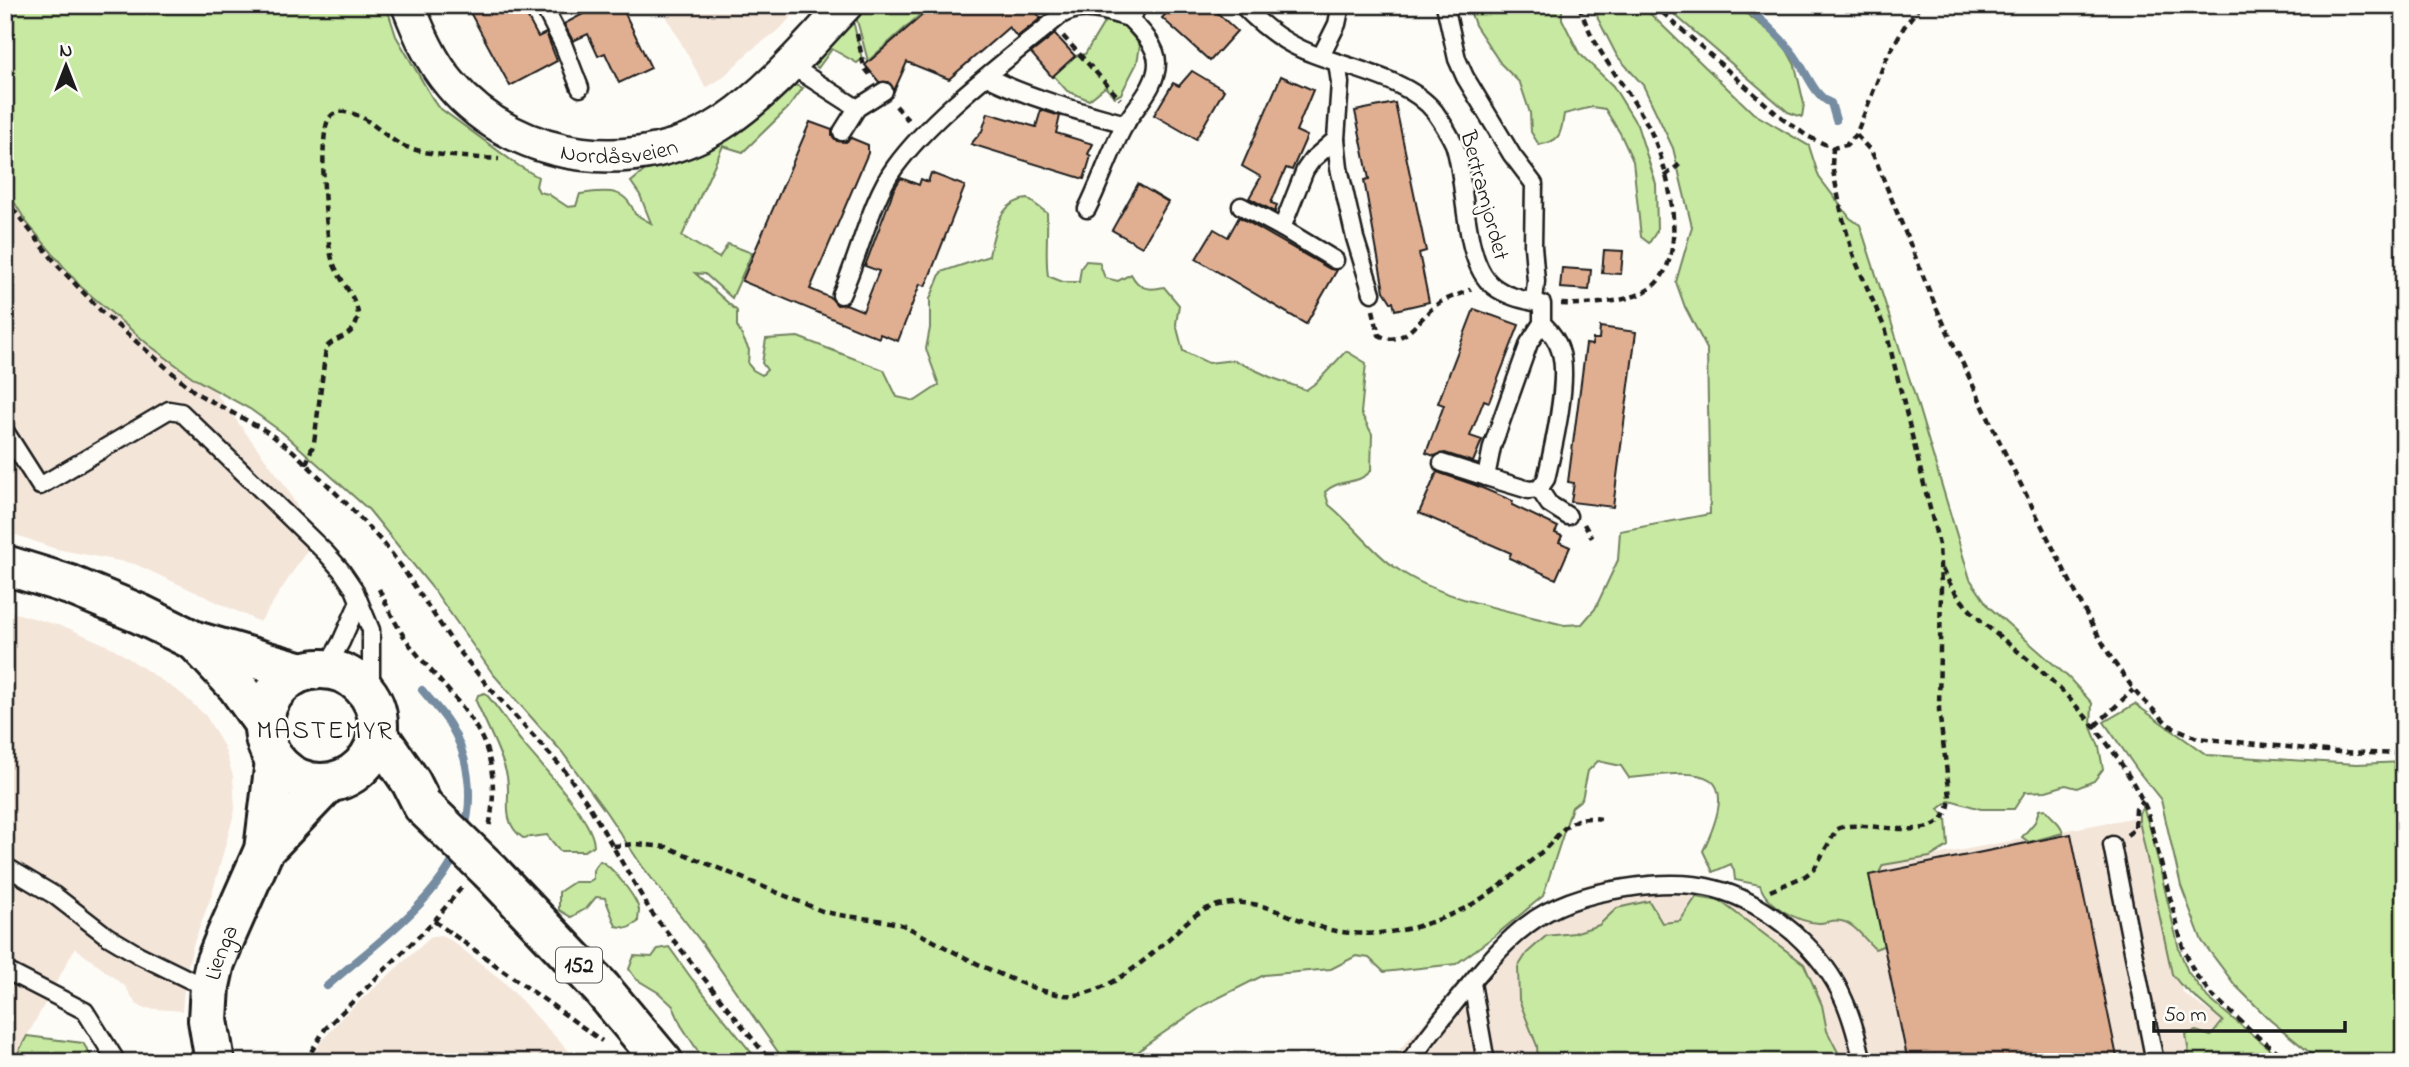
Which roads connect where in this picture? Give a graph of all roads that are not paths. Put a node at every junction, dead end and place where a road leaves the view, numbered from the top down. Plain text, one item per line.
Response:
1 (408, 5) edge
2 (543, 5) edge
3 (1140, 5) edge
4 (1242, 5) edge
5 (1341, 5) edge
6 (1445, 5) edge
7 (1113, 9) edge
8 (851, 17) edge
9 (1129, 18) junction
10 (1321, 57) junction
11 (1338, 62) junction
12 (790, 65) junction
13 (987, 77) junction
14 (580, 88) dead end
15 (884, 92) road end
16 (857, 108) junction
17 (1129, 119) junction
18 (842, 132) dead end
19 (1336, 139) junction
20 (1241, 206) dead end
21 (1087, 209) dead end
22 (1282, 228) junction
23 (1335, 260) dead end
24 (1372, 293) dead end
25 (841, 295) dead end
26 (1538, 303) junction
27 (1542, 323) junction
28 (5, 431) edge
29 (1443, 463) dead end
30 (1486, 477) junction
31 (1539, 489) junction
32 (1567, 516) dead end
33 (5, 565) edge
34 (358, 604) junction
35 (195, 641) junction
36 (313, 671) junction
37 (374, 716) junction
38 (264, 724) junction
39 (275, 761) junction
40 (340, 778) junction
41 (423, 807) junction
42 (2112, 845) dead end
43 (264, 850) junction
44 (5, 866) edge
45 (5, 970) edge
46 (1472, 983) junction
47 (210, 986) junction
48 (117, 1062) edge
49 (215, 1062) edge
50 (663, 1062) edge
51 (1409, 1062) edge
52 (1486, 1062) edge
53 (1863, 1062) edge
54 (2155, 1062) edge

1 - 12 street, Nordåsveien
2 - 14 lane
3 - 9 lane
4 - 10 lane, Bertramjordet
5 - 10 lane
6 - 26 lane
7 - 9 lane
7 - 13 lane
8 - 12 street, Nordåsveien
9 - 17 lane
10 - 11 lane, Bertramjordet
11 - 19 lane
11 - 26 lane, Bertramjordet
12 - 16 lane
13 - 17 lane
13 - 25 lane
15 - 16 lane
16 - 18 lane
17 - 21 lane
19 - 22 lane
19 - 24 lane
20 - 22 lane
22 - 23 lane
26 - 27 lane
27 - 30 lane
27 - 31 lane
28 - 34 lane
29 - 30 lane
30 - 31 lane
31 - 32 lane
33 - 35 main road, 152
34 - 36 lane
34 - 37 lane
35 - 36 main road, 152
35 - 38 main road, 152
36 - 37 main road, 152
36 - 38 main road
37 - 40 main road
37 - 41 main road, 152
38 - 39 main road, 152
39 - 40 main road, 152
39 - 43 main road, Lienga
40 - 41 main road, 152
40 - 43 main road, Lienga
41 - 50 main road, 152, bridge
42 - 54 lane
43 - 47 main road, Lienga
44 - 47 lane
45 - 48 lane
46 - 51 lane
46 - 52 lane
46 - 53 lane
47 - 49 main road, Lienga

